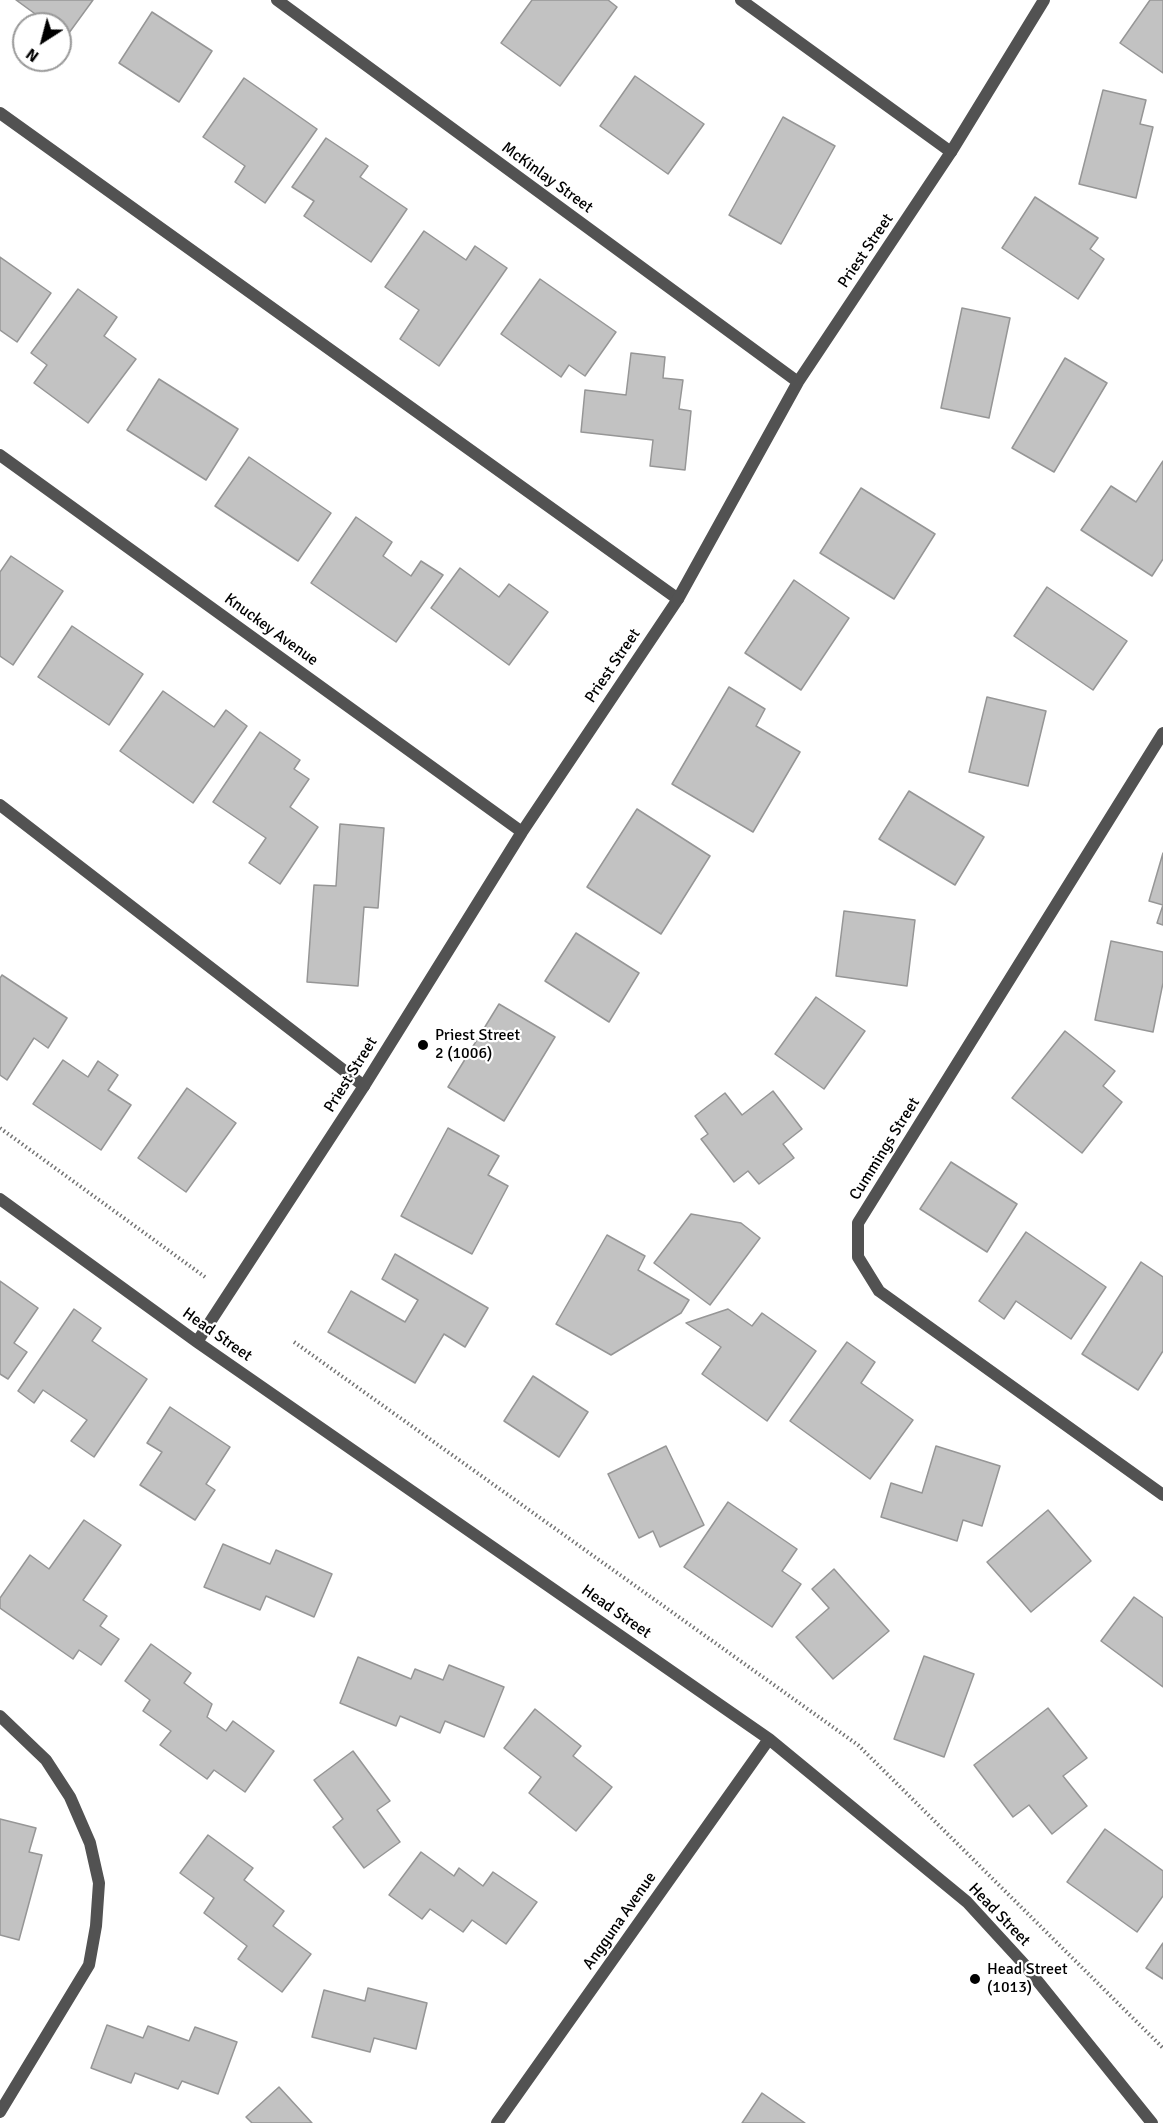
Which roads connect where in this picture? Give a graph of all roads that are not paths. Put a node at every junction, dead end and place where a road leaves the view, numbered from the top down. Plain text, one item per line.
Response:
1 (277, 0) edge
2 (741, 0) edge
3 (1044, 0) edge
4 (0, 113) edge
5 (951, 152) junction
6 (798, 382) junction
7 (0, 455) edge
8 (678, 599) junction
9 (1163, 733) edge
10 (0, 805) edge
11 (522, 832) junction
12 (364, 1086) junction
13 (0, 1199) edge
14 (197, 1342) junction
15 (1163, 1495) edge
16 (0, 1716) edge
17 (769, 1739) junction
18 (0, 2112) edge
19 (497, 2123) edge
20 (1152, 2123) edge

1 - 6 street, McKinlay Street
2 - 5 street
3 - 5 street, Priest Street
4 - 8 street
5 - 6 street, Priest Street
6 - 8 street, Priest Street
7 - 11 street, Knuckey Avenue
8 - 11 street, Priest Street
9 - 15 street, Cummings Street
10 - 12 street
11 - 12 street, Priest Street
12 - 14 street, Priest Street
13 - 14 street, Head Street
14 - 17 street, Head Street
16 - 18 street
17 - 19 street, Angguna Avenue
17 - 20 street, Head Street

